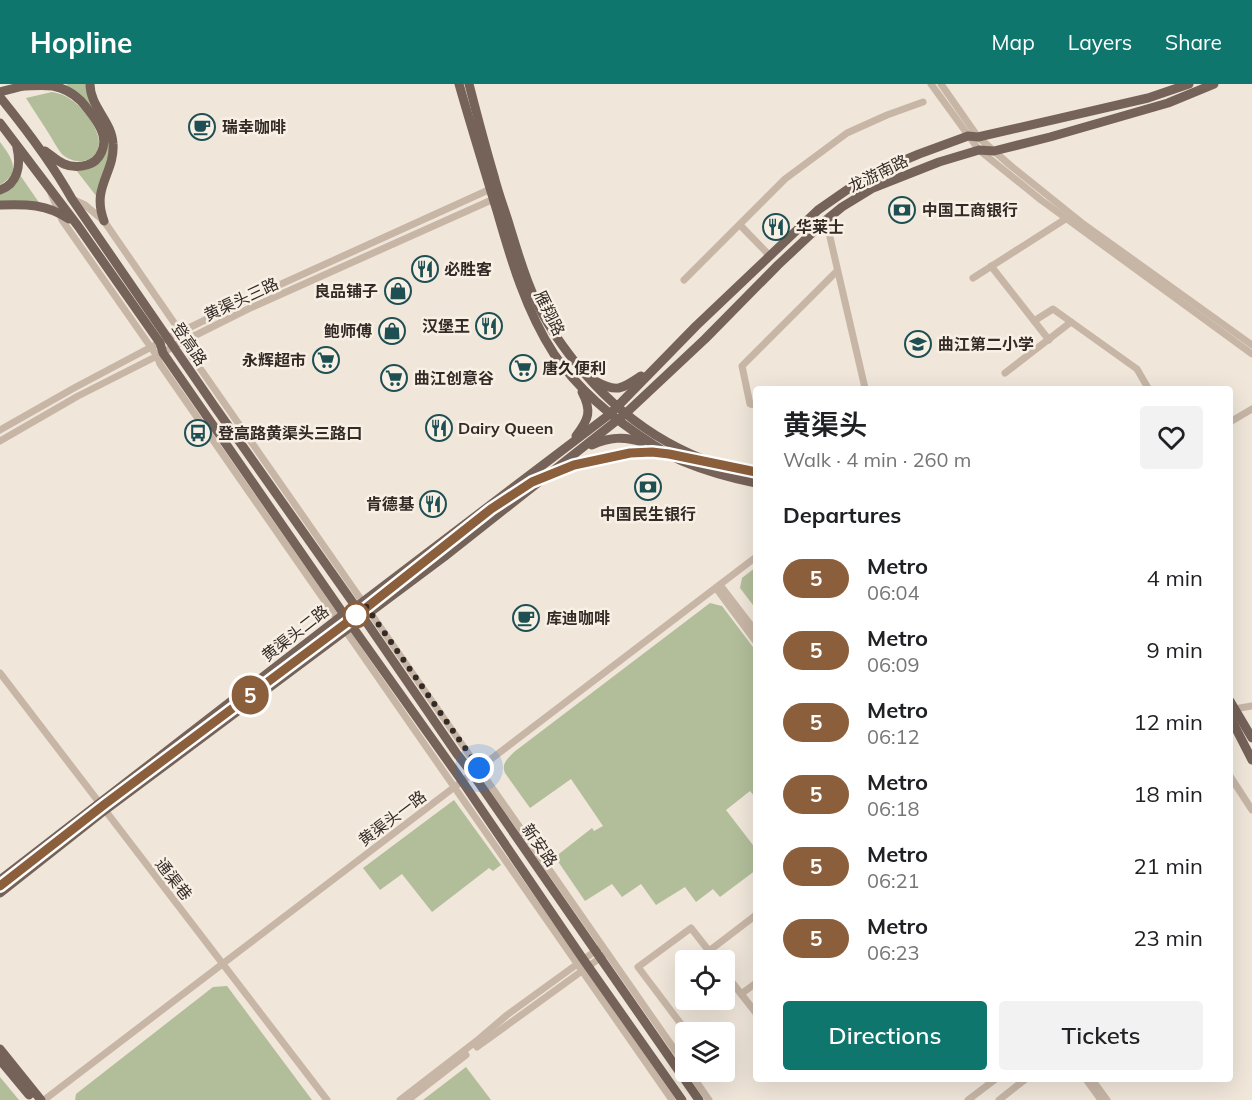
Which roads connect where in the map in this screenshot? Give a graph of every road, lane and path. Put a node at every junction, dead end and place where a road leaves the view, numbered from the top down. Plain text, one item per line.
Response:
1 (90, 84) edge
2 (459, 84) edge
3 (469, 84) edge
4 (931, 84) edge
5 (941, 84) edge
6 (1189, 84) edge
7 (1214, 84) edge
8 (25, 85) edge
9 (0, 92) edge
10 (0, 97) edge
11 (922, 102) dead end
12 (2, 126) edge
13 (973, 137) junction
14 (15, 143) junction
15 (37, 145) junction
16 (979, 150) junction
17 (994, 151) junction
18 (47, 186) junction
19 (0, 190) edge
20 (495, 193) junction
21 (72, 199) junction
22 (0, 205) edge
23 (57, 211) junction
24 (1066, 218) junction
25 (825, 220) junction
26 (104, 222) junction
27 (740, 225) junction
28 (78, 226) junction
29 (770, 256) junction
30 (991, 266) junction
31 (837, 271) junction
32 (973, 278) dead end
33 (684, 280) dead end
34 (1034, 321) junction
35 (1071, 322) junction
36 (180, 333) junction
37 (186, 340) junction
38 (1049, 340) junction
39 (167, 342) junction
40 (1252, 345) edge
41 (151, 347) junction
42 (160, 354) junction
43 (1252, 354) edge
44 (653, 368) junction
45 (1005, 373) dead end
46 (588, 377) junction
47 (574, 379) junction
48 (865, 386) edge
49 (1147, 386) edge
50 (753, 404) edge
51 (1252, 409) edge
52 (617, 414) junction
53 (1233, 420) edge
54 (0, 430) edge
55 (0, 441) edge
56 (569, 445) junction
57 (658, 447) junction
58 (579, 451) junction
59 (753, 474) edge
60 (753, 482) edge
61 (753, 559) edge
62 (718, 587) junction
63 (360, 604) junction
64 (367, 615) junction
65 (341, 617) junction
66 (753, 628) edge
67 (349, 629) junction
68 (753, 638) edge
69 (0, 673) edge
70 (1252, 706) edge
71 (1233, 710) edge
72 (1233, 713) edge
73 (1233, 715) edge
74 (1252, 738) edge
75 (1252, 760) edge
76 (475, 771) junction
77 (1233, 781) edge
78 (458, 784) junction
79 (102, 807) junction
80 (1252, 810) edge
81 (0, 880) edge
82 (0, 894) edge
83 (753, 917) edge
84 (708, 950) edge
85 (710, 950) edge
86 (601, 952) junction
87 (223, 964) junction
88 (583, 964) junction
89 (753, 985) edge
90 (735, 986) edge
91 (741, 994) junction
92 (753, 1009) edge
93 (679, 1022) edge
94 (0, 1049) edge
95 (674, 1049) edge
96 (0, 1060) edge
97 (697, 1082) edge
98 (992, 1082) edge
99 (1023, 1082) edge
100 (1088, 1082) edge
101 (1094, 1082) edge
102 (1007, 1097) edge
103 (33, 1100) edge
104 (43, 1100) edge
105 (327, 1100) edge
106 (400, 1100) edge
107 (408, 1100) edge
108 (672, 1100) edge
109 (682, 1100) edge
110 (699, 1100) edge
111 (710, 1100) edge
112 (968, 1100) edge
113 (999, 1100) edge
114 (1101, 1100) edge
115 (1107, 1100) edge

1 - 26 main road
2 - 20 main road, 雁翔路
3 - 20 main road, 雁翔路
4 - 13 street
5 - 13 street
6 - 13 main road, 龙游南路
7 - 17 main road, 龙游南路
8 - 9 main road
8 - 15 main road
10 - 15 main road, 登高路
11 - 27 street
12 - 14 main road, 登高路
13 - 16 street
13 - 17 street
13 - 29 main road, 龙游南路
14 - 18 main road, 登高路
14 - 19 main road
15 - 21 main road, 登高路
16 - 17 main road, 龙游南路
16 - 24 street
16 - 25 main road, 龙游南路
17 - 40 street
18 - 23 street
18 - 28 main road, 登高路
20 - 36 street, 黄渠头三路
20 - 37 street, 黄渠头三路
20 - 46 main road, 雁翔路
20 - 47 main road, 雁翔路
21 - 26 street
21 - 39 main road, 登高路
22 - 23 main road
23 - 28 main road
23 - 41 street
24 - 30 street
24 - 43 street
25 - 31 street
25 - 52 main road, 龙游南路
26 - 36 street
27 - 29 street
27 - 33 street
28 - 39 main road, 登高路
29 - 44 main road, 龙游南路
30 - 32 street
30 - 34 street
31 - 48 street
31 - 50 street
34 - 35 street
34 - 38 street
35 - 38 street
35 - 49 street
36 - 37 street
36 - 39 street, 黄渠头三路
37 - 39 street, 黄渠头三路
37 - 63 street
38 - 45 street
39 - 41 street, 黄渠头三路
39 - 42 main road, 登高路
39 - 63 main road, 登高路
41 - 42 street
41 - 54 street, 黄渠头三路
42 - 55 street
42 - 65 main road, 登高路
44 - 46 main road
44 - 52 main road, 龙游南路
46 - 52 main road, 雁翔路
47 - 52 main road, 雁翔路
47 - 56 main road
51 - 53 street
52 - 56 main road, 黄渠头二路
52 - 57 main road, 雁翔路
52 - 58 main road, 黄渠头二路
52 - 59 main road, 雁翔路
56 - 63 main road, 黄渠头二路
57 - 58 main road
57 - 60 main road, 雁翔路
58 - 64 main road, 黄渠头二路
61 - 62 street, 黄渠头一路
62 - 66 street
62 - 68 street
62 - 76 street, 黄渠头一路
63 - 64 main road, 新安路
63 - 65 main road, 黄渠头二路
64 - 67 main road, 黄渠头二路
64 - 76 main road, 新安路
65 - 67 main road, 新安路
65 - 79 main road, 黄渠头二路
67 - 78 main road, 新安路
67 - 79 main road, 黄渠头二路
69 - 79 street, 通渠巷
70 - 71 street
72 - 74 main road
73 - 75 main road
76 - 78 street, 黄渠头一路
76 - 86 main road, 新安路
77 - 80 street
78 - 87 street, 黄渠头一路
78 - 88 main road, 新安路
79 - 81 main road, 黄渠头二路
79 - 82 main road, 黄渠头二路
79 - 87 street, 通渠巷
83 - 85 street
84 - 93 street
86 - 88 street
86 - 95 street
86 - 110 main road, 新安路
87 - 104 street, 黄渠头一路
87 - 105 street, 通渠巷
88 - 106 street
88 - 107 street
88 - 108 street
88 - 109 main road, 新安路
89 - 91 street
90 - 91 street
91 - 92 street
94 - 104 main road
96 - 103 main road
97 - 111 street
98 - 112 street
99 - 102 street
100 - 114 street
101 - 115 street
102 - 113 street

